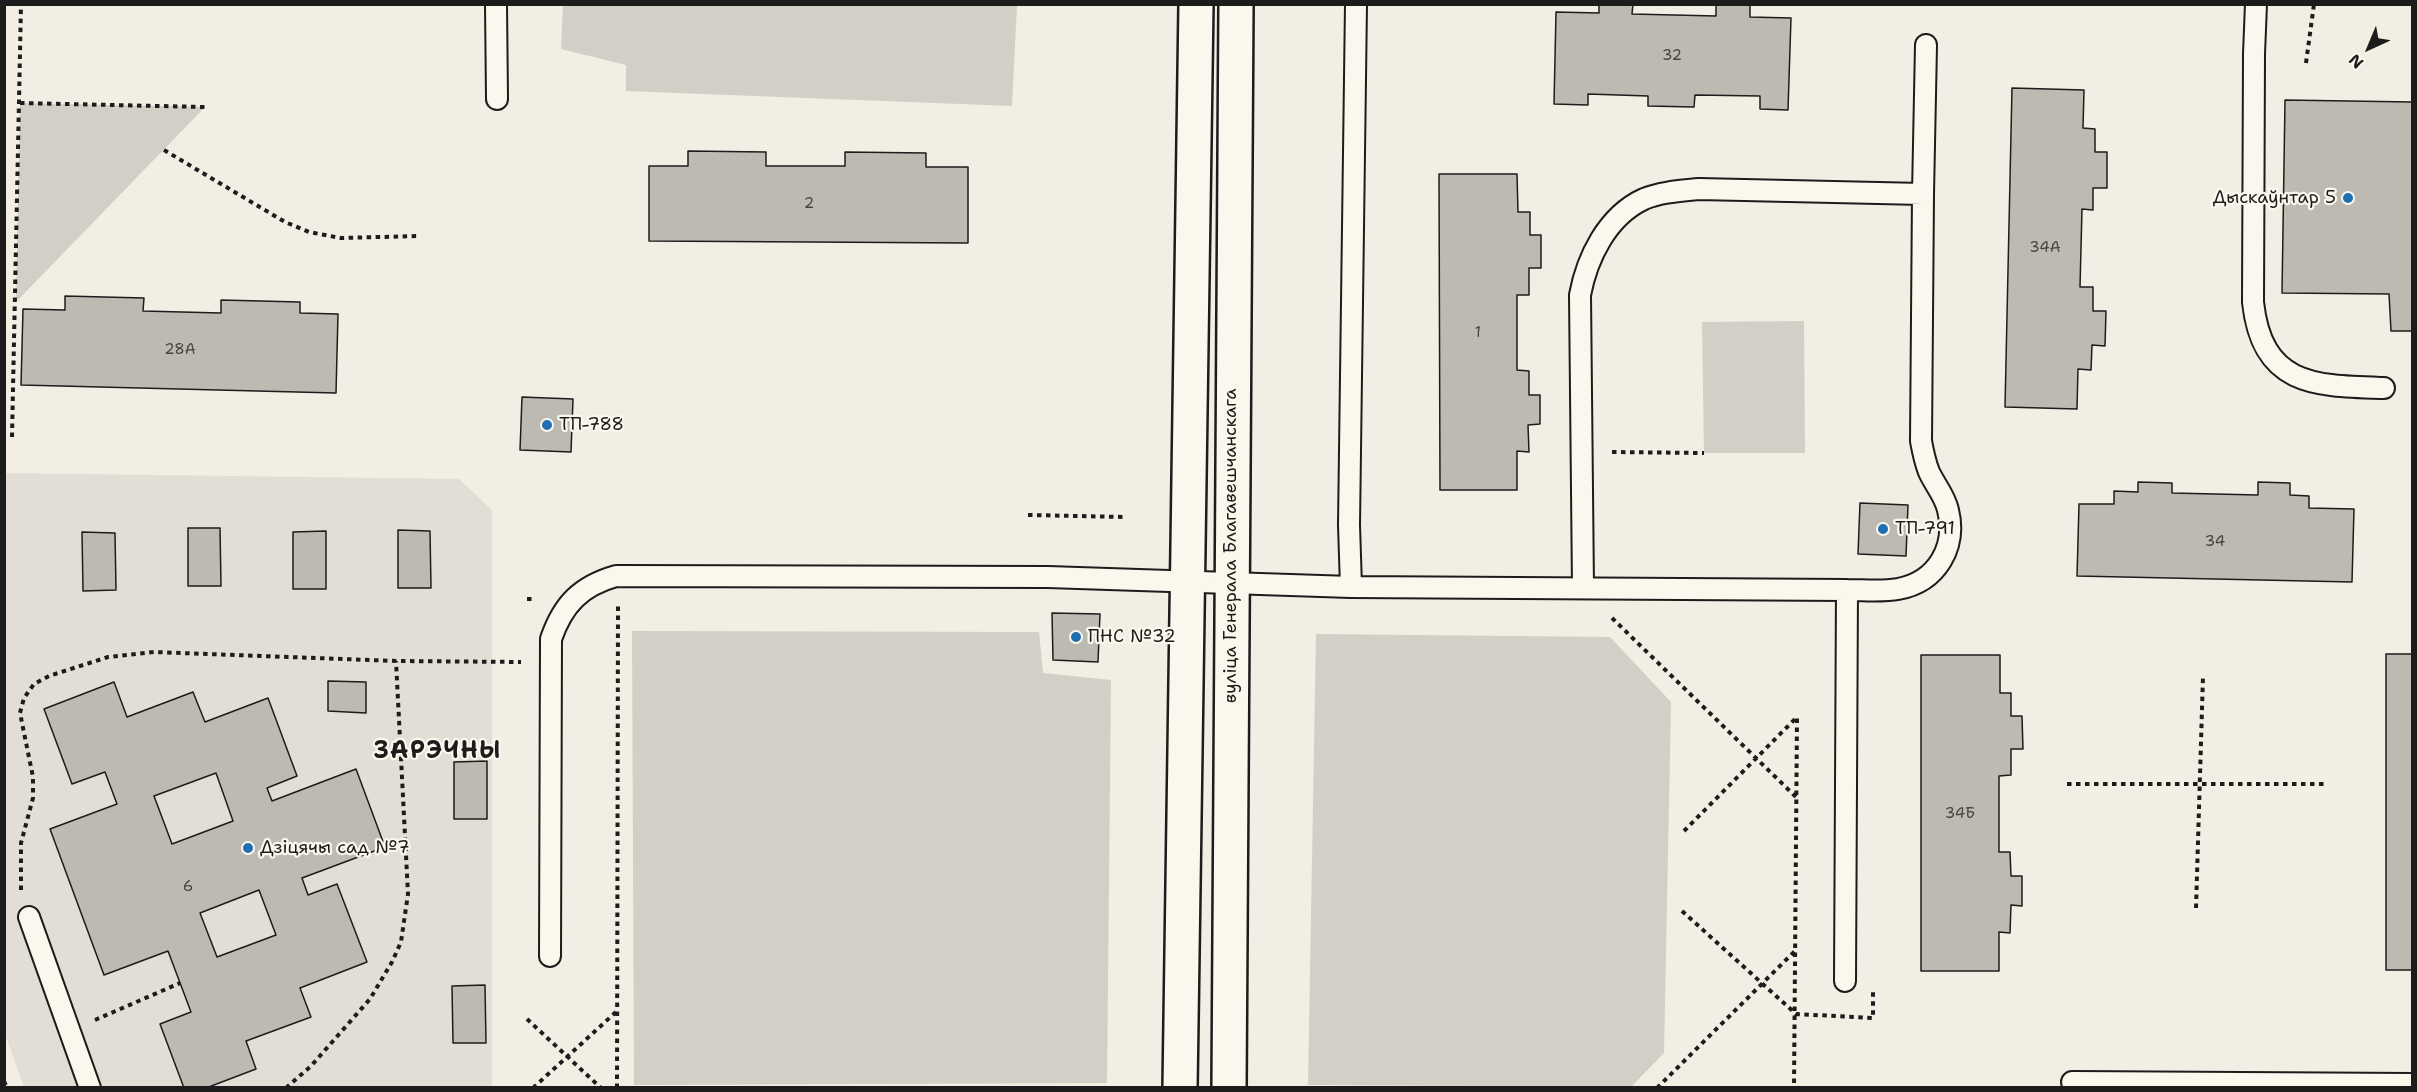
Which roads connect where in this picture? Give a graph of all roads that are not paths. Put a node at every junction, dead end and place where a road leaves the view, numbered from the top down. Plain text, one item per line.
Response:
1 (496, 4) edge
2 (1196, 4) edge
3 (1236, 4) edge
4 (1356, 4) edge
5 (2256, 4) edge
6 (1926, 45) dead end
7 (498, 99) dead end
8 (1923, 194) junction
9 (2384, 388) dead end
10 (1188, 582) junction
11 (1230, 584) junction
12 (1351, 587) junction
13 (1583, 588) junction
14 (1847, 590) junction
15 (29, 917) road end
16 (550, 956) dead end
17 (1845, 981) dead end
18 (2072, 1082) dead end
19 (2412, 1084) edge
20 (90, 1088) edge
21 (1180, 1088) edge
22 (1229, 1088) edge

1 - 7 lane
2 - 10 street
3 - 11 street, вуліца Генерала Благавешчанскага
4 - 12 lane
5 - 9 lane
6 - 8 lane
8 - 13 lane
8 - 14 lane
10 - 11 lane
10 - 16 lane
10 - 21 street
11 - 12 lane
11 - 22 street, вуліца Генерала Благавешчанскага
12 - 13 lane
13 - 14 lane
14 - 17 lane
15 - 20 lane
18 - 19 lane

